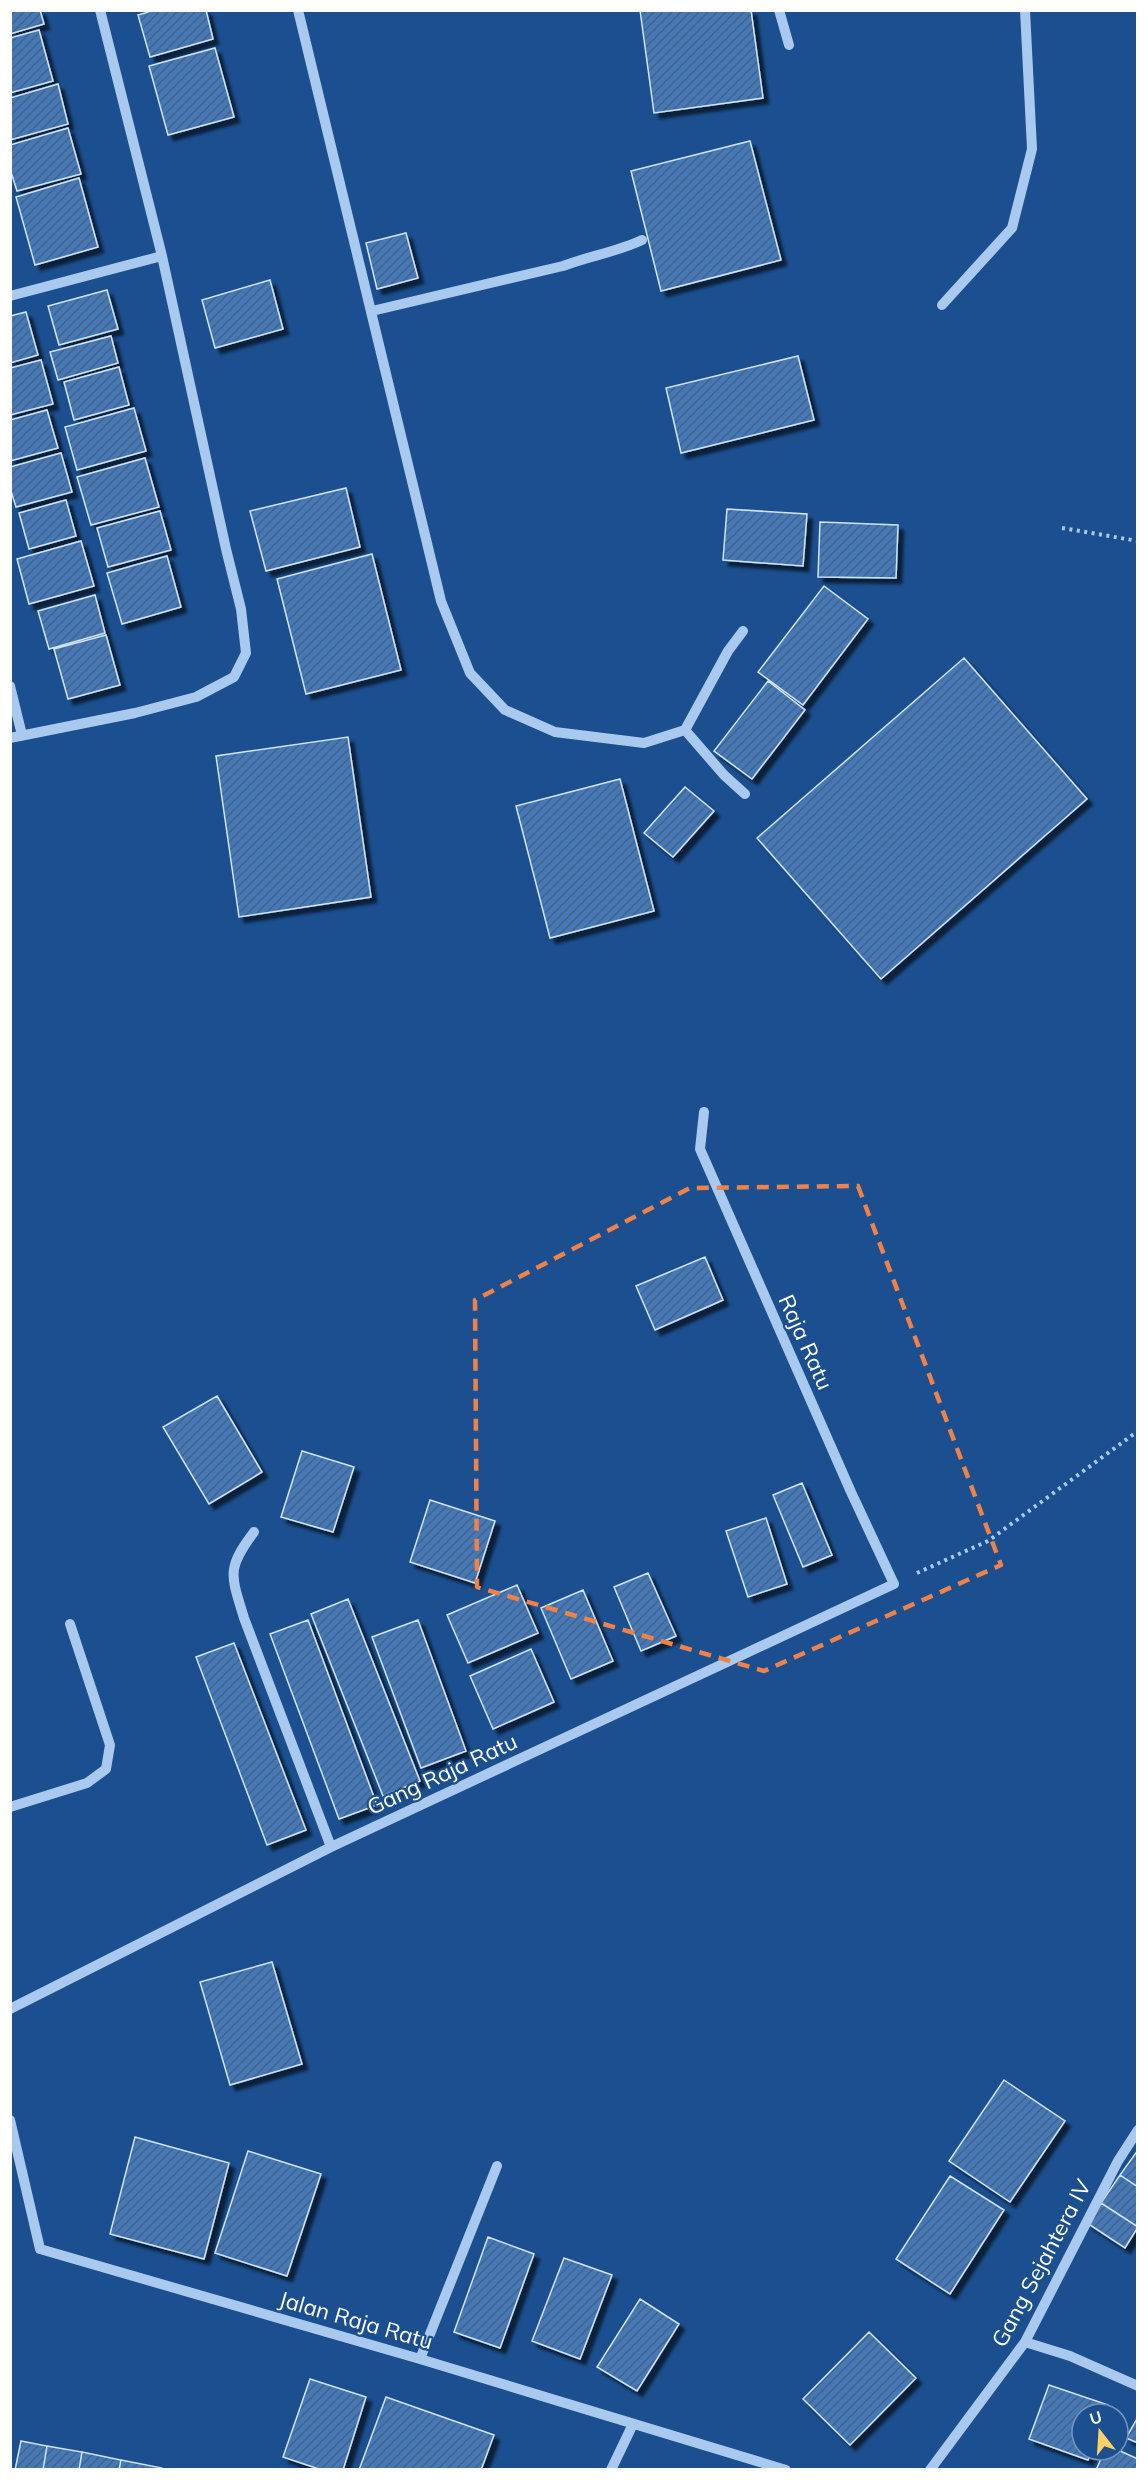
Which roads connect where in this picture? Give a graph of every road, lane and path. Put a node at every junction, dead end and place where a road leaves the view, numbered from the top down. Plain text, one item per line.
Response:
1 (100, 10) edge
2 (298, 10) edge
3 (779, 10) edge
4 (1025, 10) edge
5 (789, 45) dead end
6 (642, 240) dead end
7 (162, 256) junction
8 (10, 296) edge
9 (942, 305) dead end
10 (372, 311) junction
11 (1062, 528) dead end
12 (1137, 541) edge
13 (743, 631) dead end
14 (10, 686) edge
15 (685, 730) junction
16 (22, 735) junction
17 (10, 738) edge
18 (745, 794) dead end
19 (704, 1112) dead end
20 (1137, 1431) edge
21 (254, 1532) dead end
22 (894, 1584) junction
23 (70, 1624) dead end
24 (10, 1807) edge
25 (331, 1847) junction
26 (10, 2008) edge
27 (10, 2120) edge
28 (1137, 2130) edge
29 (497, 2166) dead end
30 (1026, 2342) junction
31 (420, 2359) junction
32 (1137, 2386) edge
33 (633, 2424) junction
34 (611, 2469) edge
35 (786, 2469) edge
36 (930, 2469) edge

1 - 7 street
2 - 10 street
3 - 5 street
4 - 9 street
6 - 10 street
7 - 8 street
7 - 16 street
10 - 15 street
11 - 12 path
13 - 15 street
14 - 16 street
15 - 18 street
16 - 17 street
19 - 22 street, Raja Ratu
20 - 22 path
21 - 25 street
22 - 25 street, Gang Raja Ratu
23 - 24 street
25 - 26 street, Gang Raja Ratu
27 - 31 street, Jalan Raja Ratu
28 - 30 street, Gang Sejahtera IV
29 - 31 street
30 - 32 street
30 - 36 street, Gang Sejahtera IV
31 - 33 street, Jalan Raja Ratu
33 - 34 street
33 - 35 street, Jalan Raja Ratu

